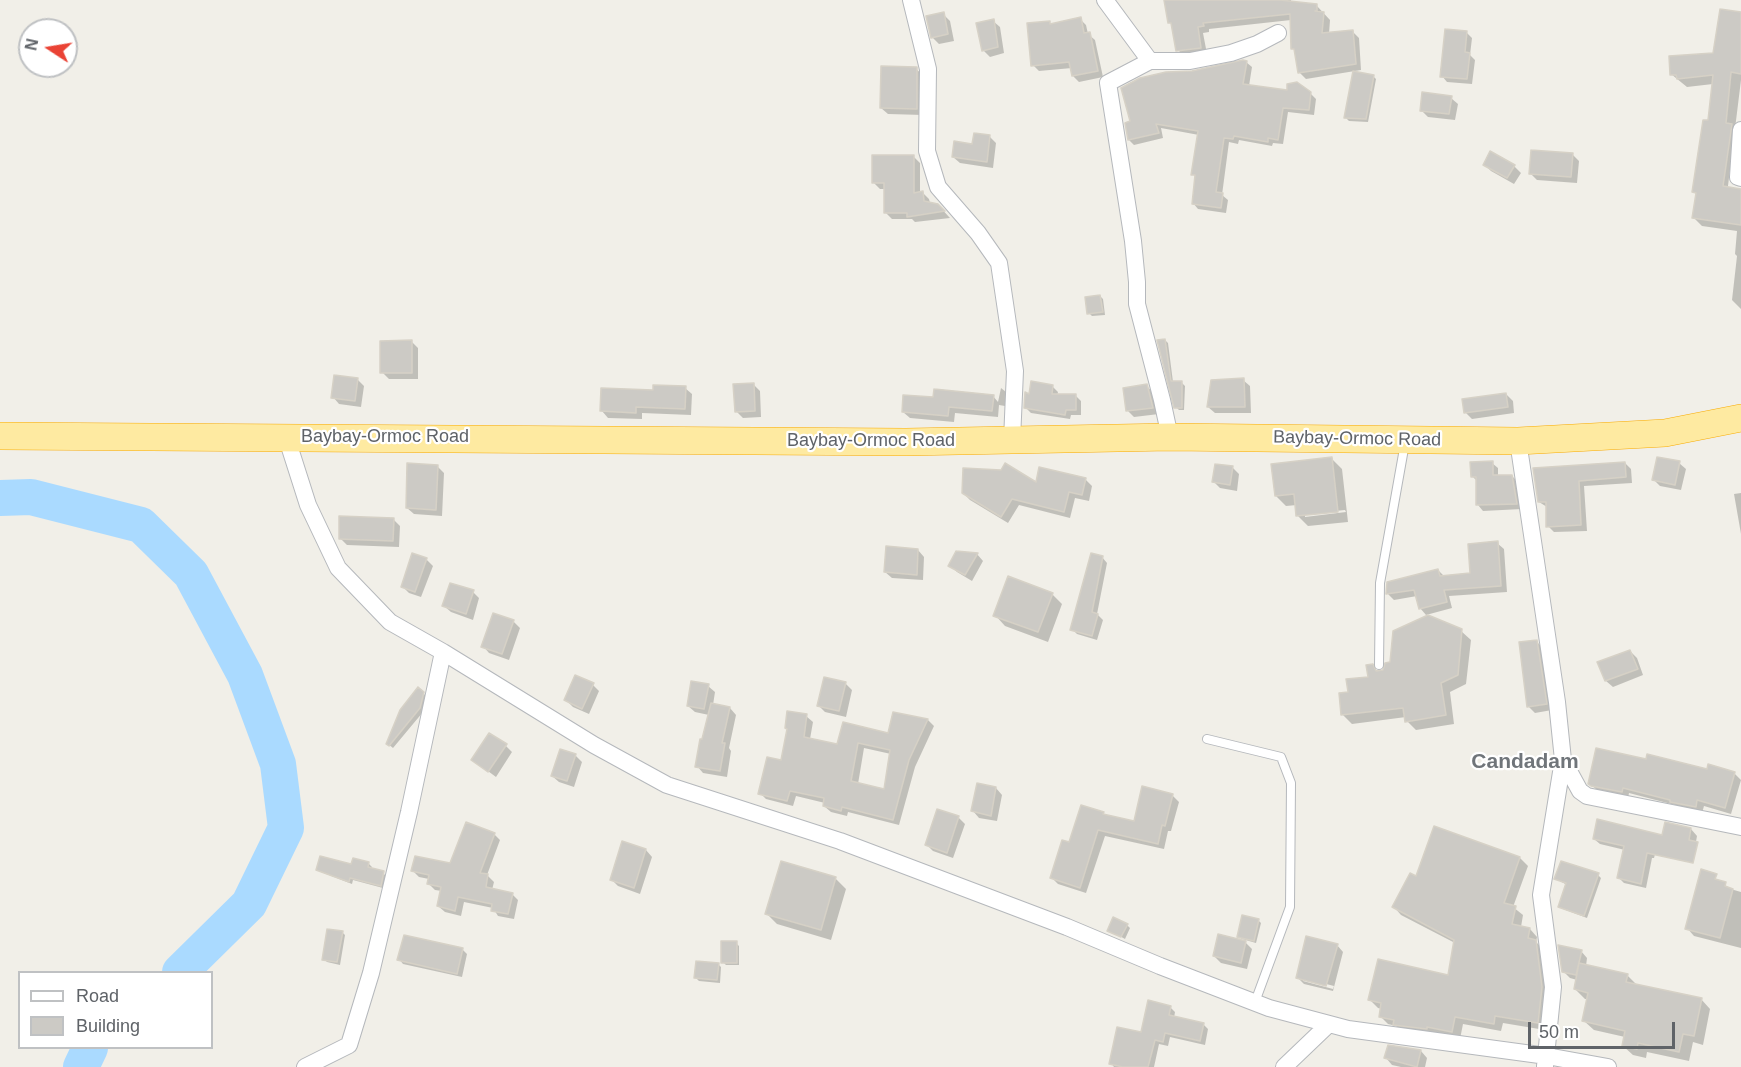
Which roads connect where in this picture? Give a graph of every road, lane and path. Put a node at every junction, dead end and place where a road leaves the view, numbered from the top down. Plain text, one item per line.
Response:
1 (911, 0) edge
2 (1105, 0) edge
3 (1278, 33) dead end
4 (1150, 61) junction
5 (1741, 130) edge
6 (1741, 178) edge
7 (1741, 418) edge
8 (0, 436) edge
9 (285, 436) junction
10 (1170, 437) junction
11 (1012, 440) junction
12 (1406, 440) junction
13 (1518, 441) junction
14 (443, 652) junction
15 (1379, 665) dead end
16 (1207, 739) dead end
17 (1563, 760) junction
18 (1741, 827) edge
19 (1255, 1002) junction
20 (1329, 1024) junction
21 (1546, 1061) edge
22 (305, 1067) edge
23 (1284, 1067) edge
24 (1608, 1067) edge

1 - 11 street
2 - 4 street
3 - 4 street
4 - 10 street
5 - 6 street
7 - 13 highway, Baybay-Ormoc Road
8 - 9 highway, Baybay-Ormoc Road
9 - 11 highway, Baybay-Ormoc Road
9 - 14 street
10 - 11 highway, Baybay-Ormoc Road
10 - 12 highway, Baybay-Ormoc Road
12 - 13 highway, Baybay-Ormoc Road
12 - 15 lane
13 - 17 street
14 - 19 street
14 - 22 street
16 - 19 lane
17 - 18 street
17 - 21 street
19 - 20 street
20 - 21 street
20 - 23 street
21 - 24 street

